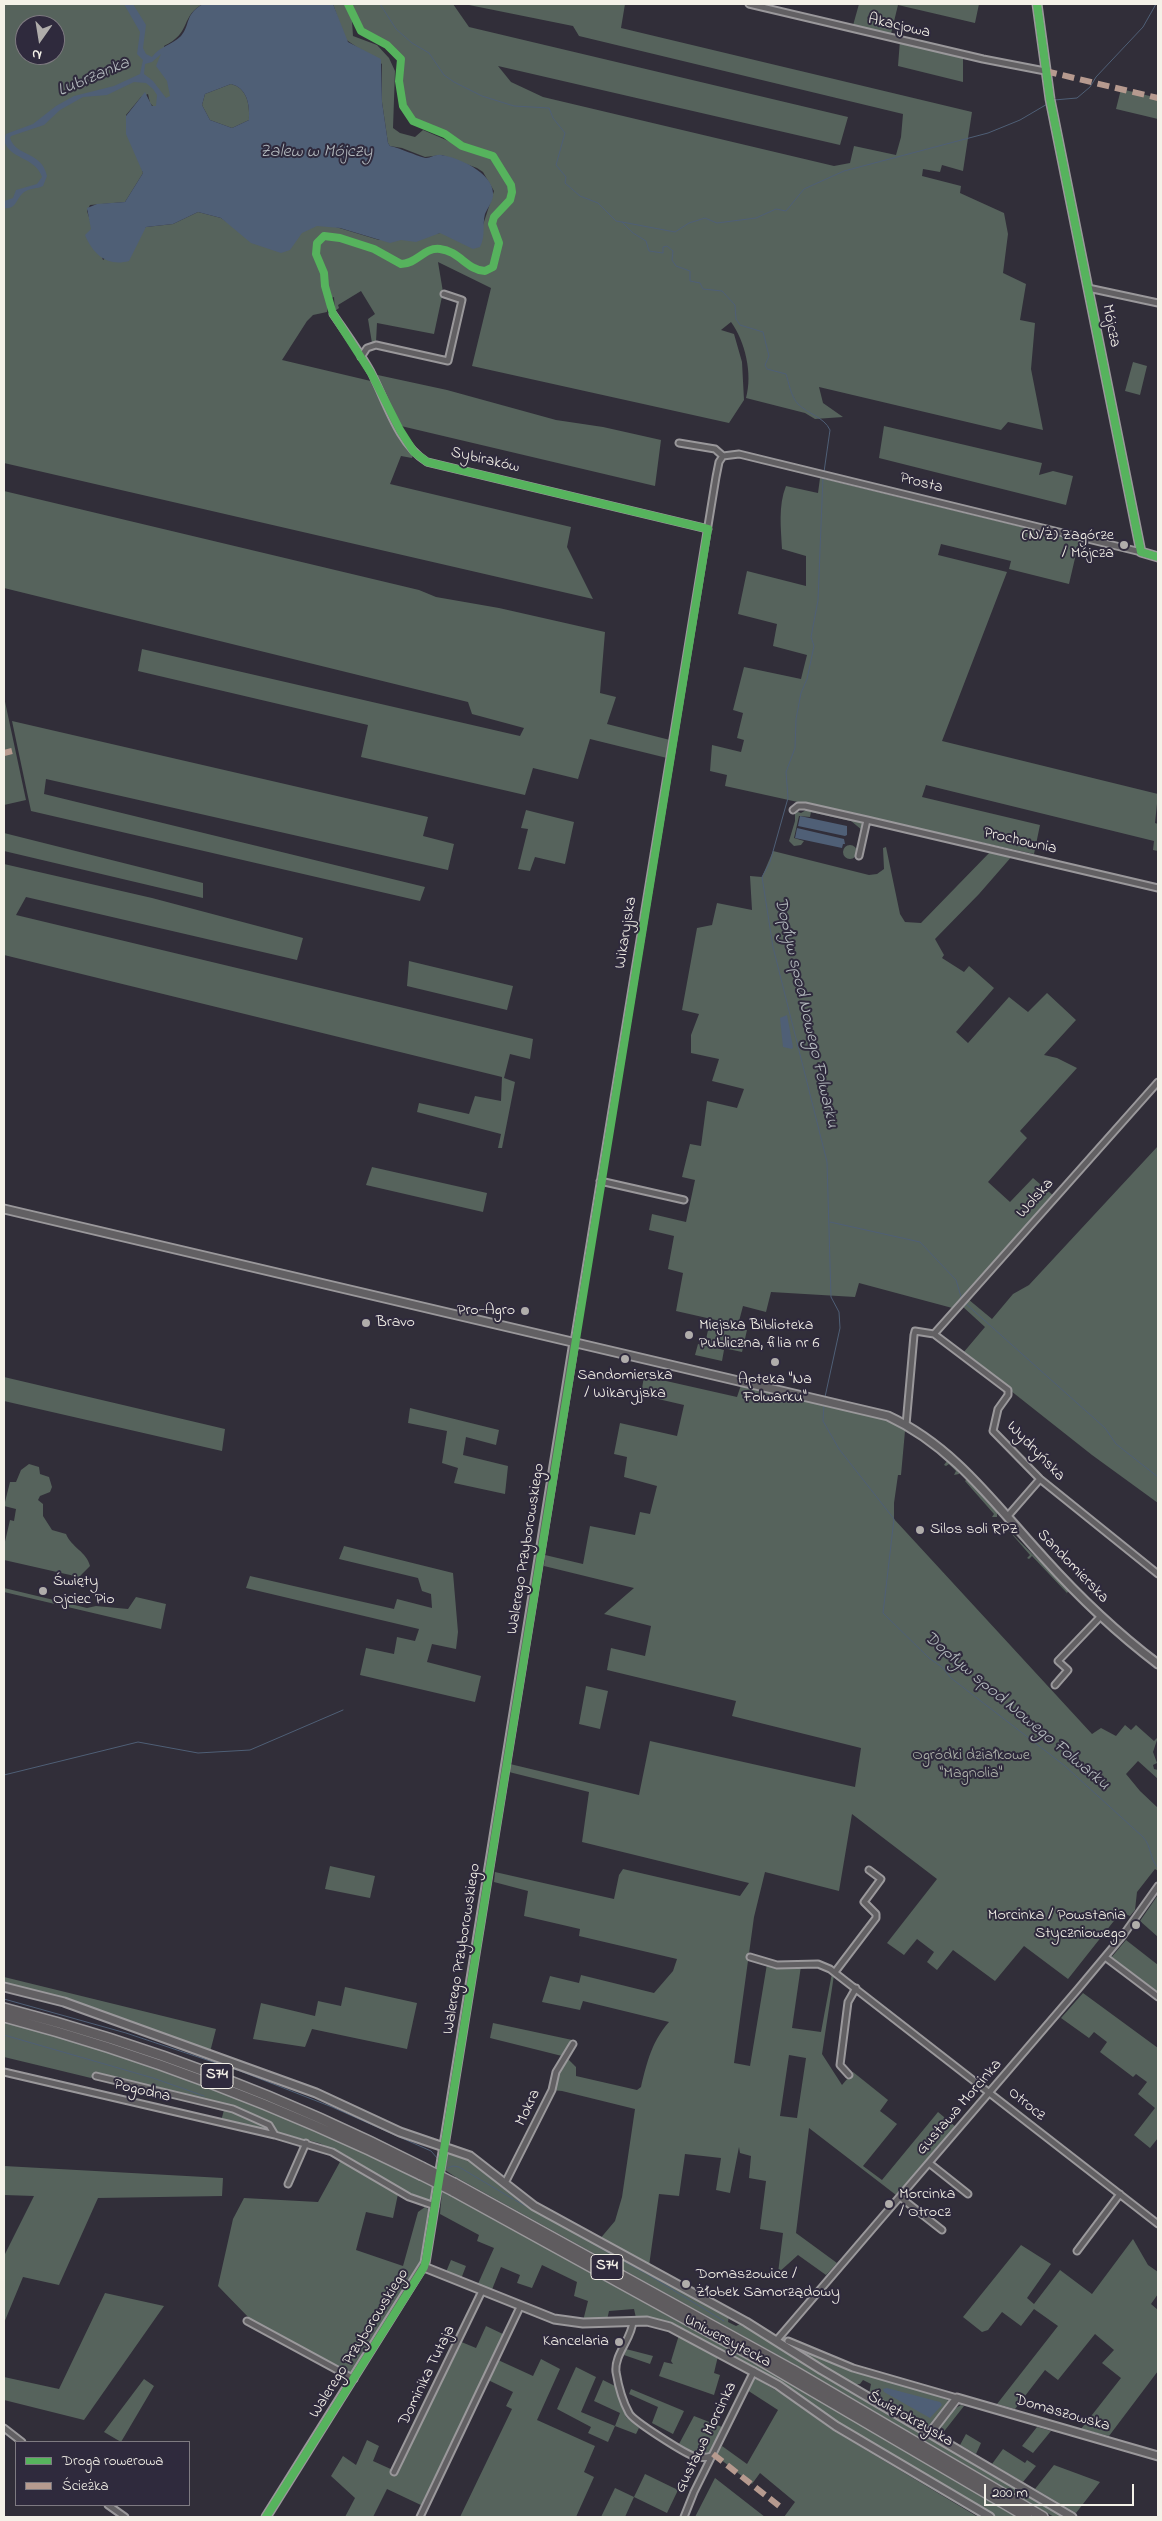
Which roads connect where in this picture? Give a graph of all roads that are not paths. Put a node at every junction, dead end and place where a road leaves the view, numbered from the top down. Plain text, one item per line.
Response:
1 (749, 4) edge
2 (1037, 4) edge
3 (1045, 71) junction
4 (1088, 288) junction
5 (444, 294) dead end
6 (1158, 304) edge
7 (333, 314) dead end
8 (361, 357) junction
9 (679, 443) dead end
10 (723, 456) junction
11 (708, 529) junction
12 (1141, 552) junction
13 (1158, 556) edge
14 (794, 810) dead end
15 (867, 820) junction
16 (859, 856) dead end
17 (1158, 888) edge
18 (1158, 1082) edge
19 (600, 1181) junction
20 (684, 1200) dead end
21 (4, 1209) edge
22 (934, 1334) junction
23 (574, 1342) junction
24 (905, 1424) junction
25 (1040, 1479) junction
26 (1007, 1517) junction
27 (1158, 1574) edge
28 (1101, 1616) junction
29 (1158, 1664) edge
30 (1055, 1685) dead end
31 (869, 1870) dead end
32 (1158, 1886) edge
33 (750, 1957) dead end
34 (1105, 1957) junction
35 (832, 1970) junction
36 (4, 1987) edge
37 (856, 1988) junction
38 (1158, 1997) edge
39 (4, 2008) edge
40 (4, 2017) edge
41 (573, 2044) dead end
42 (4, 2072) edge
43 (849, 2075) dead end
44 (96, 2076) dead end
45 (990, 2092) junction
46 (275, 2135) junction
47 (306, 2143) junction
48 (445, 2147) junction
49 (929, 2163) junction
50 (422, 2171) junction
51 (505, 2183) junction
52 (288, 2184) dead end
53 (968, 2194) dead end
54 (1120, 2194) junction
55 (900, 2197) junction
56 (435, 2206) junction
57 (1158, 2224) edge
58 (942, 2230) dead end
59 (1077, 2251) dead end
60 (424, 2267) junction
61 (482, 2291) junction
62 (520, 2307) junction
63 (247, 2321) dead end
64 (633, 2321) junction
65 (776, 2341) junction
66 (788, 2341) dead end
67 (758, 2355) junction
68 (754, 2371) junction
69 (354, 2379) junction
70 (957, 2398) junction
71 (4, 2428) edge
72 (930, 2433) junction
73 (21, 2441) edge
74 (712, 2456) junction
75 (1158, 2456) edge
76 (394, 2472) dead end
77 (109, 2506) edge
78 (125, 2517) edge
79 (266, 2517) edge
80 (420, 2517) edge
81 (684, 2517) edge
82 (990, 2517) edge
83 (1028, 2517) edge
84 (1043, 2517) edge
85 (1072, 2517) edge

1 - 3 street, Akacjowa
2 - 3 street, Mójcza
3 - 4 street, Mójcza
4 - 6 street
4 - 12 street, Mójcza
5 - 8 street
7 - 8 street, Sybiraków
8 - 11 street, Sybiraków
9 - 10 street, Prosta
10 - 11 street, Wikaryjska
10 - 12 street, Prosta
11 - 19 street, Wikaryjska
12 - 13 street, Prosta
14 - 15 street, Prochownia
15 - 16 street
15 - 17 street, Prochownia
18 - 22 street, Wolska
19 - 20 street
19 - 23 street, Wikaryjska
21 - 23 street, Sandomierska
22 - 24 street
22 - 25 street, Wydryńska
23 - 24 street, Sandomierska
23 - 48 street, Walerego Przyborowskiego
24 - 26 street, Sandomierska
25 - 26 street
25 - 27 street, Wydryńska
26 - 28 street, Sandomierska
28 - 29 street, Sandomierska
28 - 30 street
31 - 35 street
32 - 34 street, Gustawa Morcinka
33 - 35 street
34 - 38 street
34 - 45 street, Gustawa Morcinka
35 - 37 street, Otrocz
36 - 48 street
37 - 43 street
37 - 45 street, Otrocz
39 - 50 highway, S74
40 - 50 highway, S74
41 - 51 street, Mokra
42 - 46 street, Pogodna
44 - 46 street
45 - 49 street, Gustawa Morcinka
45 - 54 street, Otrocz
46 - 47 street, Pogodna
47 - 52 street
47 - 56 street, Pogodna
48 - 51 street
48 - 56 street, Walerego Przyborowskiego
49 - 53 street
49 - 55 street, Gustawa Morcinka
50 - 67 highway, S74, bridge
51 - 65 street
54 - 57 street, Otrocz
54 - 59 street
55 - 58 street
55 - 65 street, Gustawa Morcinka
56 - 60 street, Walerego Przyborowskiego
60 - 61 street, Uniwersytecka
60 - 69 street, Walerego Przyborowskiego
61 - 62 street, Uniwersytecka
61 - 76 street, Dominika Tutaja
62 - 64 street, Uniwersytecka
62 - 80 street
63 - 69 street
64 - 68 street, Uniwersytecka
64 - 74 street
65 - 72 street
66 - 70 street, Domaszowska
67 - 83 highway, Świętokrzyska / S74
67 - 84 highway, Świętokrzyska / S74
68 - 74 street, Gustawa Morcinka
68 - 82 street, Uniwersytecka
69 - 79 street, Walerego Przyborowskiego
70 - 72 street
70 - 75 street, Domaszowska
71 - 73 street
72 - 85 street
74 - 81 street, Gustawa Morcinka
77 - 78 street

